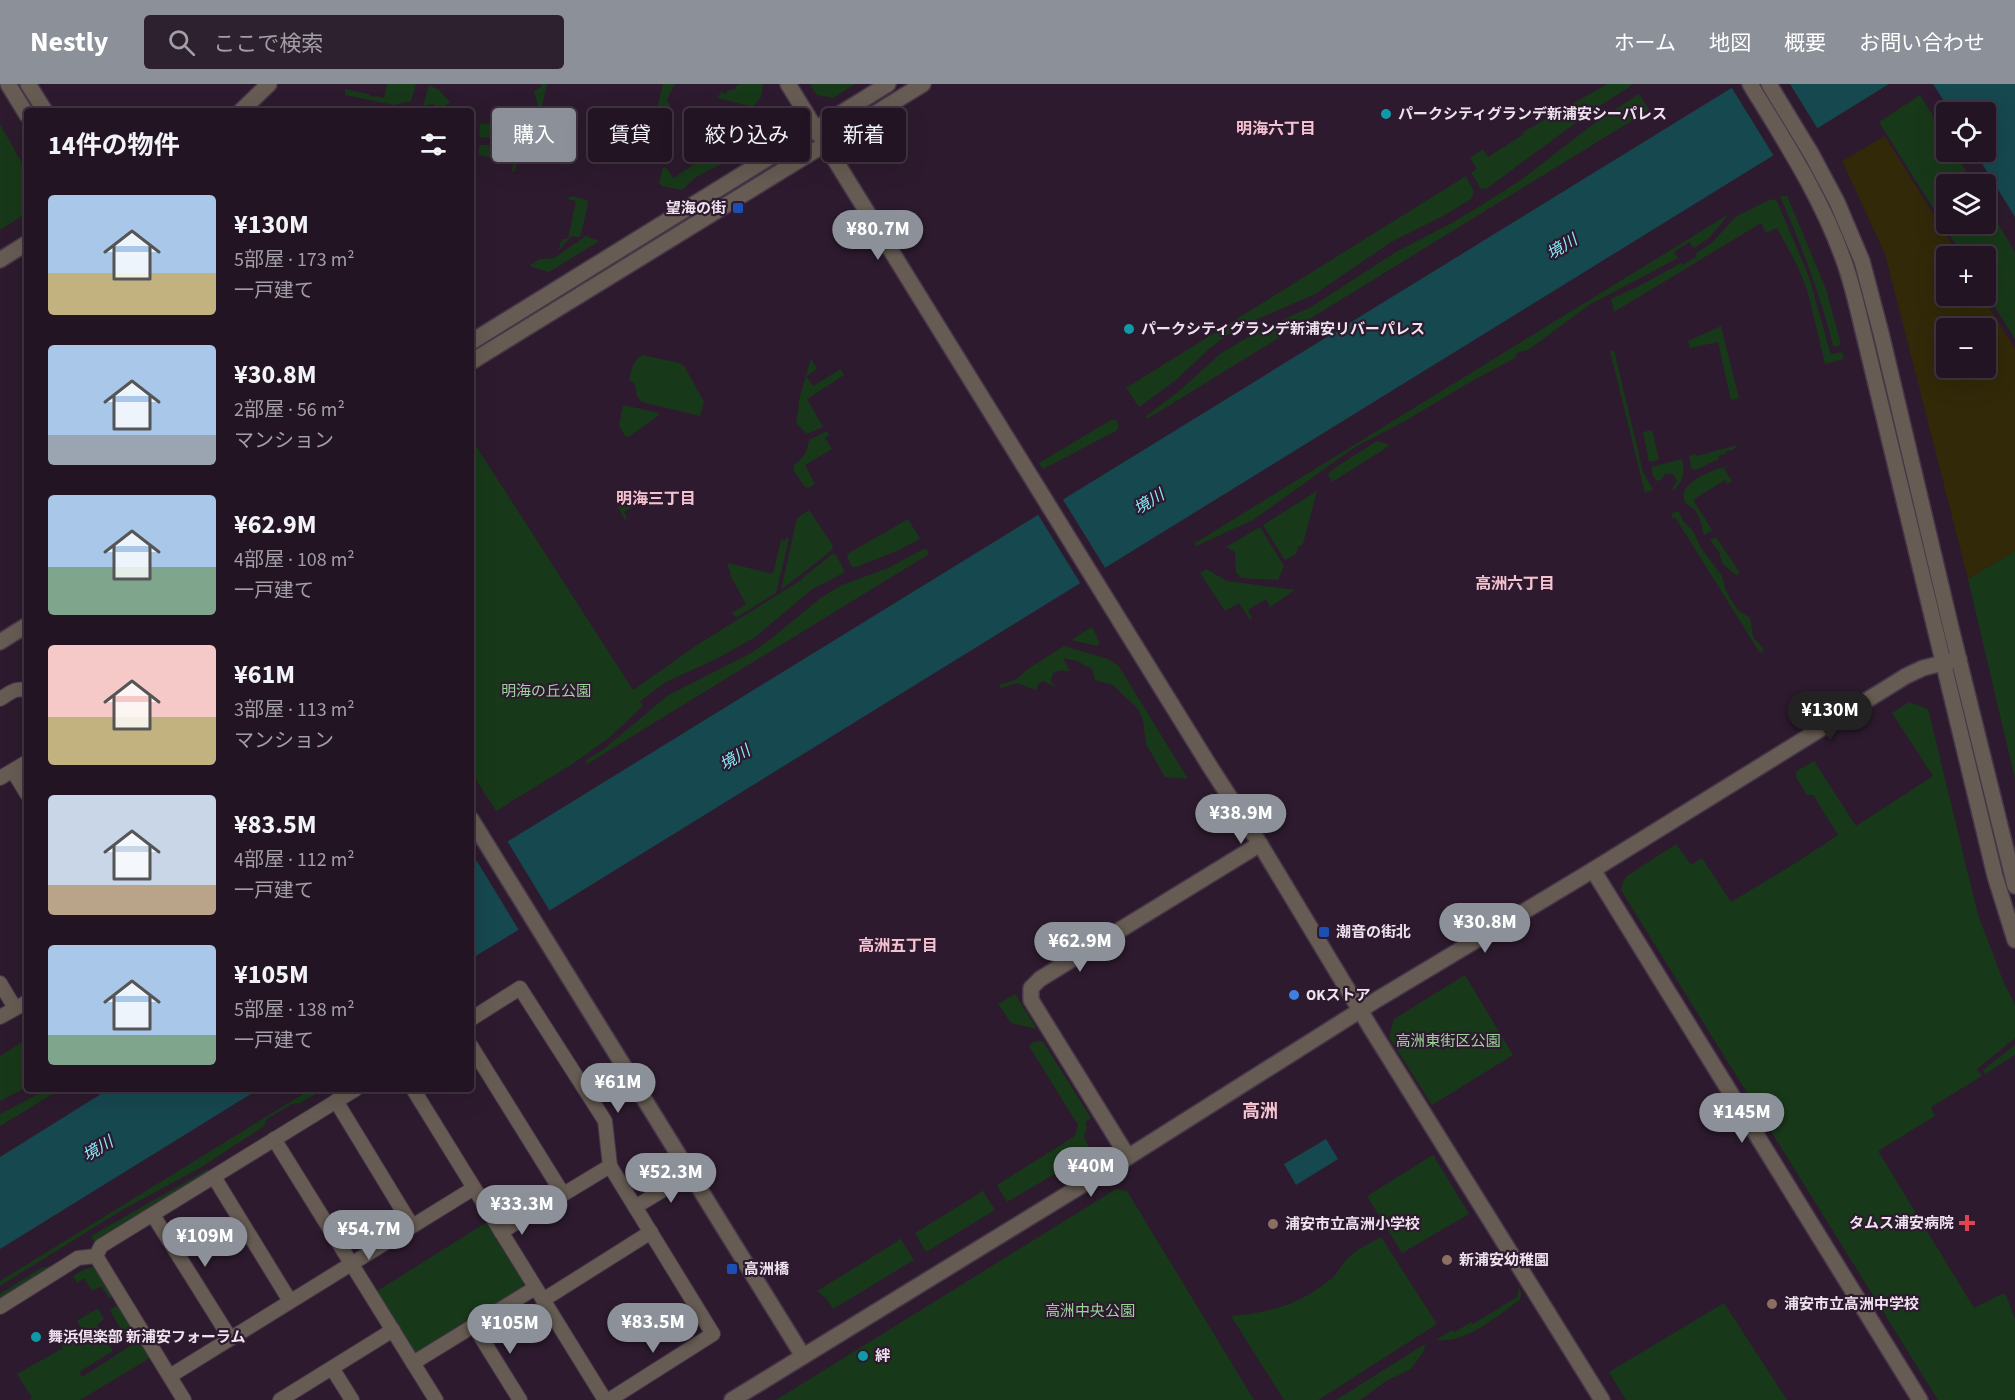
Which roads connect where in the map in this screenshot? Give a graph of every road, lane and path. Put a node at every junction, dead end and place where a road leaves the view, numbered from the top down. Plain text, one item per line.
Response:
1 (8, 84) edge
2 (28, 84) edge
3 (268, 84) edge
4 (788, 84) edge
5 (888, 84) edge
6 (923, 84) edge
7 (1750, 84) edge
8 (1769, 84) edge
9 (43, 108) edge
10 (244, 108) edge
11 (884, 108) edge
12 (24, 110) edge
13 (815, 128) junction
14 (822, 139) edge
15 (822, 146) edge
16 (836, 162) edge
17 (24, 245) edge
18 (0, 260) edge
19 (474, 340) edge
20 (474, 360) edge
21 (24, 627) edge
22 (0, 642) edge
23 (1951, 661) junction
24 (24, 690) edge
25 (0, 699) edge
26 (24, 764) edge
27 (13, 771) junction
28 (0, 778) edge
29 (24, 789) edge
30 (474, 824) edge
31 (1260, 844) junction
32 (1593, 870) junction
33 (2015, 886) edge
34 (2015, 940) edge
35 (0, 983) edge
36 (21, 1005) edge
37 (1360, 1010) junction
38 (474, 1016) edge
39 (0, 1017) edge
40 (474, 1051) edge
41 (351, 1092) edge
42 (415, 1092) edge
43 (336, 1101) junction
44 (274, 1139) junction
45 (1128, 1157) junction
46 (610, 1166) junction
47 (691, 1173) junction
48 (214, 1177) junction
49 (474, 1188) junction
50 (563, 1194) junction
51 (635, 1207) junction
52 (153, 1215) junction
53 (412, 1226) junction
54 (501, 1232) junction
55 (651, 1232) junction
56 (96, 1256) junction
57 (351, 1263) junction
58 (539, 1294) junction
59 (290, 1301) junction
60 (0, 1307) edge
61 (474, 1326) junction
62 (393, 1330) junction
63 (230, 1338) junction
64 (803, 1356) junction
65 (413, 1363) junction
66 (332, 1368) junction
67 (170, 1376) junction
68 (184, 1400) edge
69 (280, 1400) edge
70 (352, 1400) edge
71 (436, 1400) edge
72 (520, 1400) edge
73 (607, 1400) edge
74 (732, 1400) edge
75 (1602, 1400) edge
76 (1920, 1400) edge

1 - 12 street
2 - 9 street
3 - 10 street
4 - 13 street
5 - 13 street
6 - 11 street
7 - 23 street
8 - 23 street
13 - 14 street
13 - 19 street
15 - 20 street
16 - 31 street
17 - 18 street
21 - 22 street
23 - 32 street
23 - 33 street
23 - 34 street
24 - 25 street
26 - 27 street
27 - 28 street
27 - 29 street
30 - 47 street
31 - 37 street
31 - 45 street
32 - 37 street
32 - 76 street
35 - 36 street
36 - 39 street
37 - 45 street
37 - 75 street
38 - 46 street
40 - 50 street
41 - 43 street
42 - 49 street
43 - 44 street
43 - 53 street
44 - 48 street
44 - 57 street
45 - 64 street
46 - 50 street
46 - 51 street
47 - 51 street
47 - 64 street
48 - 52 street
48 - 59 street
49 - 53 street
49 - 54 street
50 - 54 street
51 - 55 street
52 - 56 street
52 - 63 street
53 - 57 street
54 - 58 street
55 - 58 street
55 - 73 street
56 - 60 street
56 - 67 street
57 - 59 street
57 - 62 street
58 - 61 street
58 - 73 street
59 - 63 street
61 - 65 street
61 - 72 street
62 - 65 street
62 - 66 street
63 - 67 street
64 - 74 street
65 - 71 street
66 - 69 street
66 - 70 street
67 - 68 street

